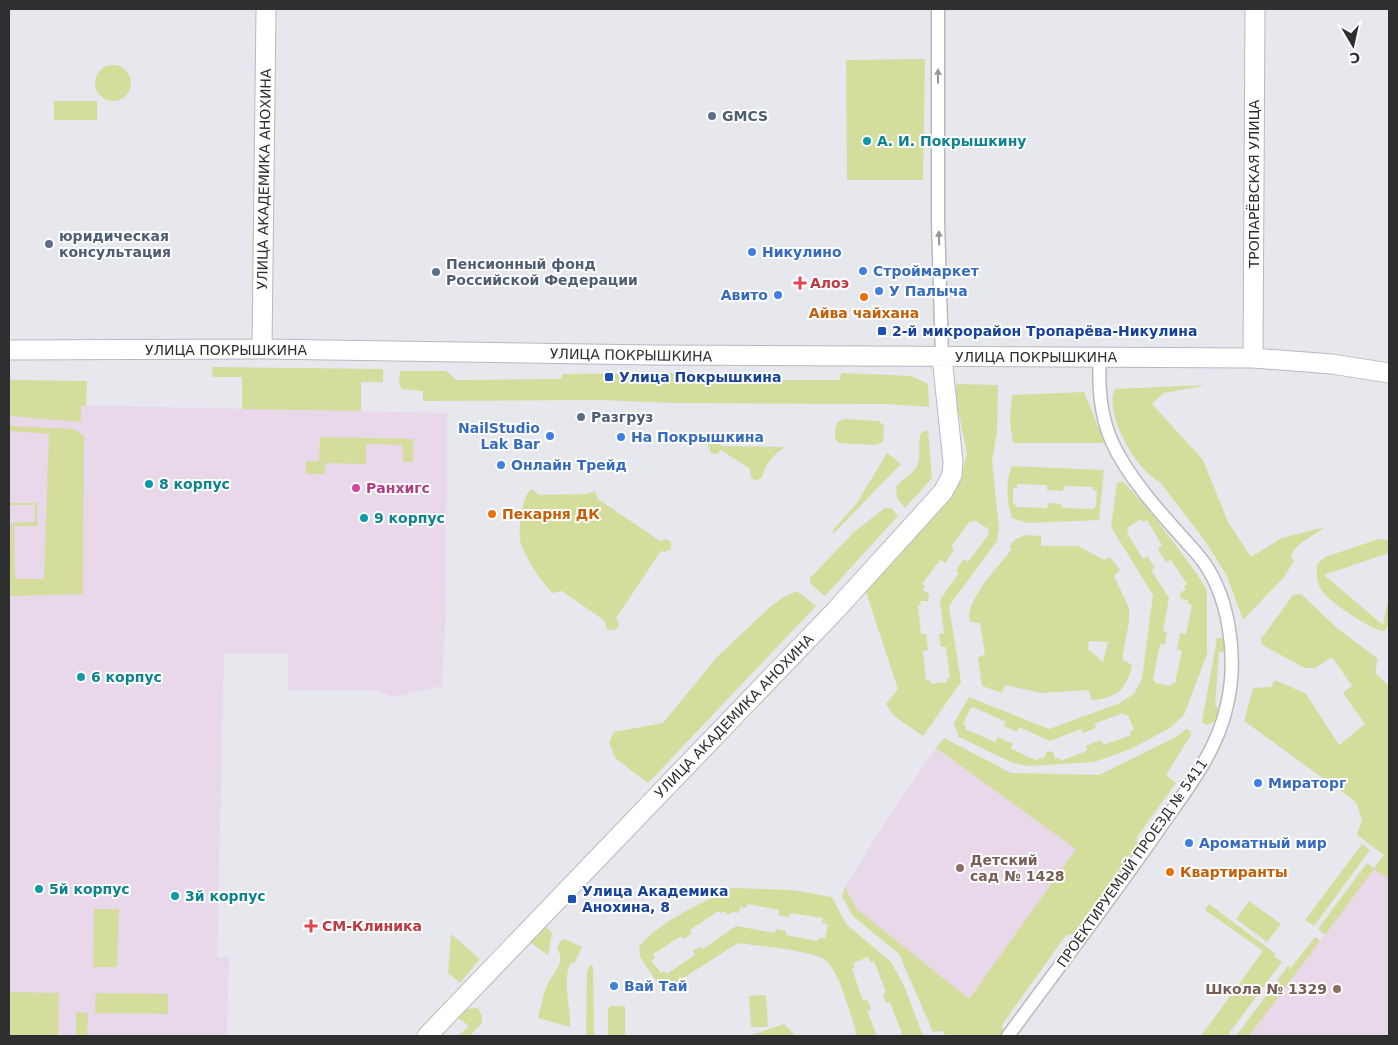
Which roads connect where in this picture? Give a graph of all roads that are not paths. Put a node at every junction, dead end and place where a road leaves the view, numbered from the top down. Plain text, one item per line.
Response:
1 (266, 9) edge
2 (938, 9) edge
3 (1255, 9) edge
4 (262, 349) junction
5 (9, 350) edge
6 (942, 357) junction
7 (1100, 357) junction
8 (1253, 358) junction
9 (1389, 374) edge
10 (427, 1036) edge
11 (1008, 1036) edge

1 - 4 street, УЛИЦА АКАДЕМИКА АНОХИНА
6 -> 2 street
3 - 8 street, ТРОПАРЁВСКАЯ УЛИЦА
4 - 5 street, УЛИЦА ПОКРЫШКИНА
4 - 6 street, УЛИЦА ПОКРЫШКИНА
6 - 7 street, УЛИЦА ПОКРЫШКИНА
6 - 10 street, УЛИЦА АКАДЕМИКА АНОХИНА
7 - 8 street, УЛИЦА ПОКРЫШКИНА
7 - 11 street, ПРОЕКТИРУЕМЫЙ ПРОЕЗД № 5411
8 - 9 street, УЛИЦА ПОКРЫШКИНА

